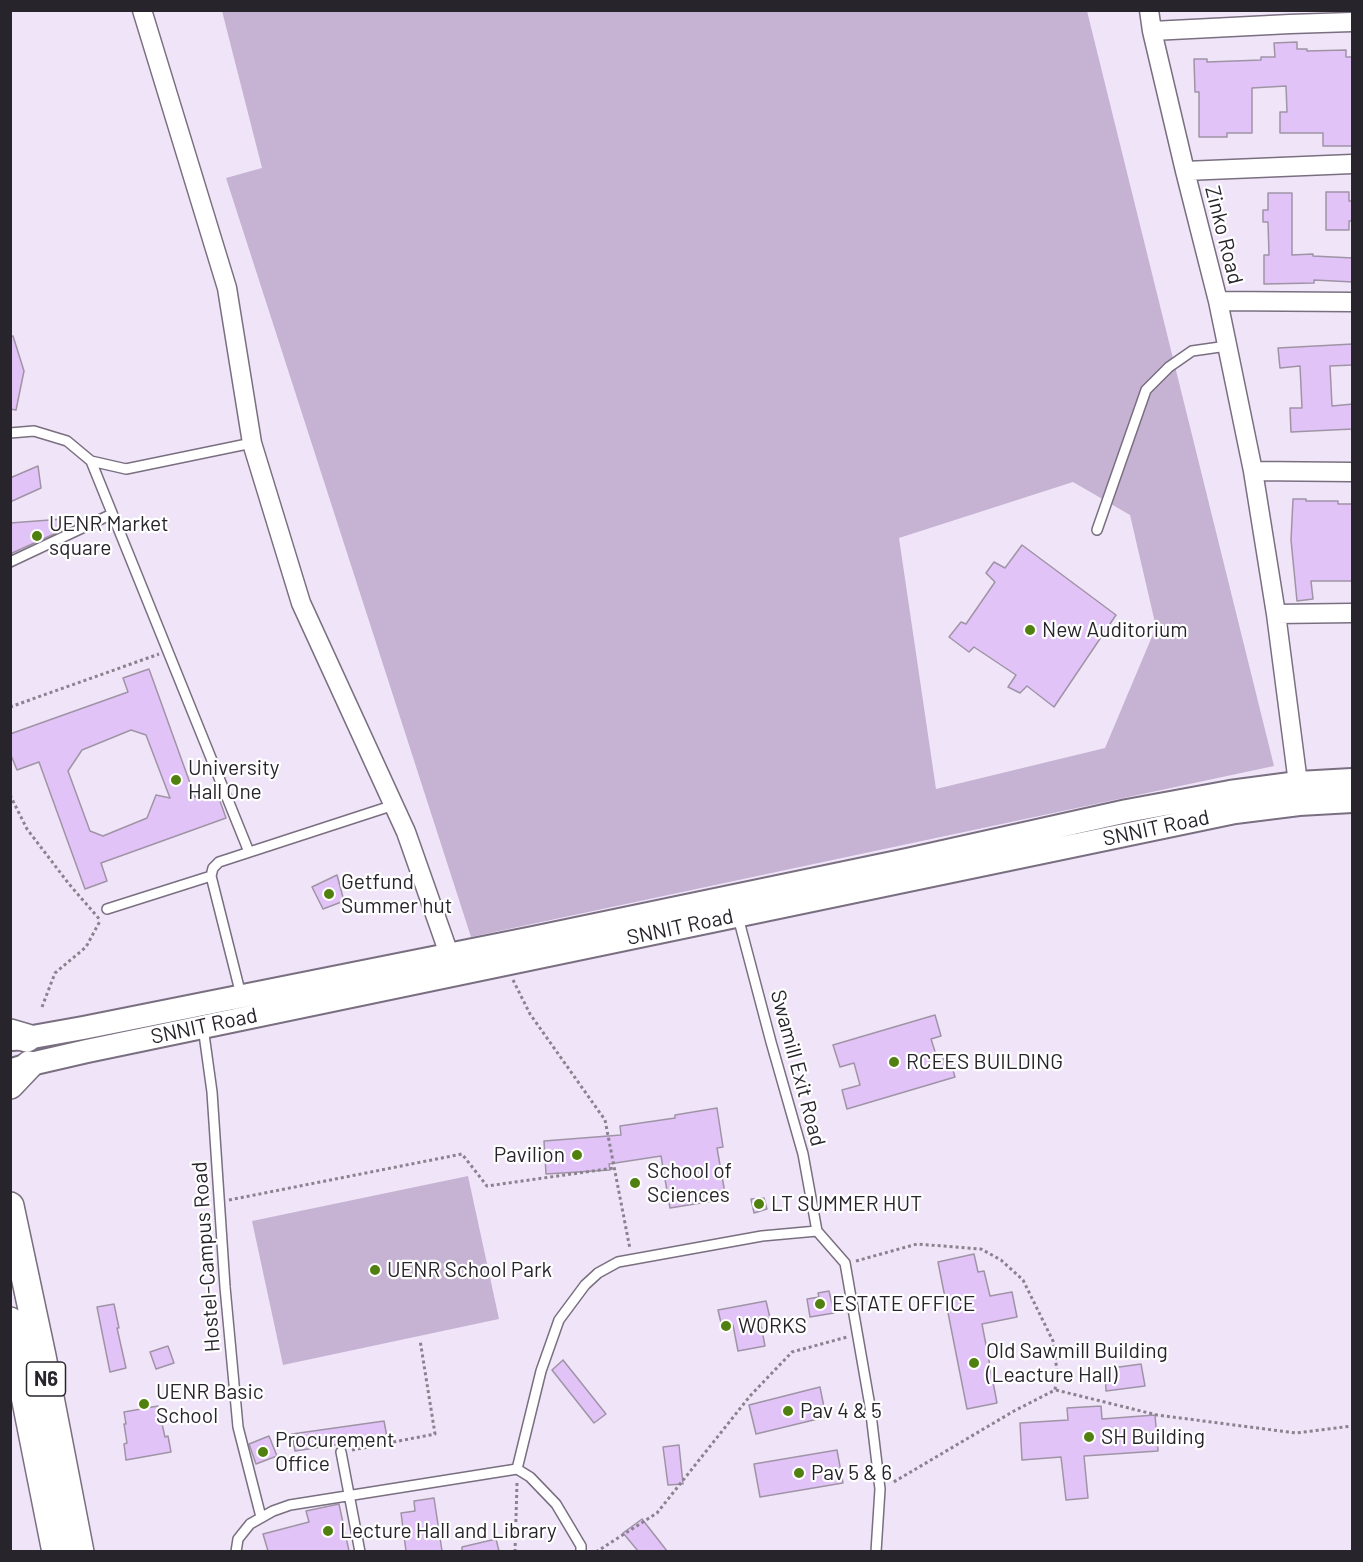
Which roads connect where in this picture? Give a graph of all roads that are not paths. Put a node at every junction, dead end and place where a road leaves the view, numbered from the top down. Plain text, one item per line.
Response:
1 (142, 10) edge
2 (1149, 10) edge
3 (1353, 22) edge
4 (1152, 31) junction
5 (1353, 164) edge
6 (1185, 171) junction
7 (1218, 300) junction
8 (1353, 302) edge
9 (1227, 346) junction
10 (10, 434) edge
11 (252, 443) junction
12 (91, 461) junction
13 (1253, 471) junction
14 (1353, 472) edge
15 (112, 514) junction
16 (1097, 530) dead end
17 (10, 562) edge
18 (1353, 613) edge
19 (1276, 614) junction
20 (1353, 780) edge
21 (1298, 783) junction
22 (1353, 801) edge
23 (394, 805) junction
24 (249, 852) junction
25 (212, 876) junction
26 (107, 909) road end
27 (693, 914) junction
28 (737, 915) junction
29 (665, 920) junction
30 (449, 954) junction
31 (241, 997) junction
32 (203, 1027) junction
33 (16, 1037) edge
34 (20, 1068) edge
35 (10, 1085) edge
36 (10, 1206) edge
37 (818, 1231) junction
38 (10, 1321) edge
39 (341, 1452) road end
40 (517, 1469) junction
41 (52, 1472) junction
42 (350, 1496) junction
43 (58, 1501) junction
44 (261, 1517) junction
45 (56, 1551) edge
46 (80, 1551) edge
47 (236, 1551) edge
48 (360, 1551) edge
49 (581, 1551) edge
50 (876, 1551) edge

1 - 11 street
2 - 4 street, Zinko Road
3 - 4 street
4 - 6 street, Zinko Road
5 - 6 street
6 - 7 street, Zinko Road
7 - 8 street
7 - 9 street, Zinko Road
9 - 13 street, Zinko Road
9 - 16 lane
10 - 12 lane
11 - 12 lane
11 - 23 street
12 - 15 lane
13 - 14 street
13 - 19 street, Zinko Road
15 - 17 lane
15 - 24 lane
18 - 19 street
19 - 21 street, Zinko Road
20 - 21 street, SNNIT Road
21 - 27 street, SNNIT Road
22 - 28 street, SNNIT Road
23 - 24 lane
23 - 30 street
24 - 25 lane
25 - 26 lane
25 - 31 lane
27 - 28 street, SNNIT Road
27 - 29 street, SNNIT Road
28 - 37 lane, Swamill Exit Road
29 - 30 street, SNNIT Road
29 - 32 street, SNNIT Road
30 - 31 street, SNNIT Road
31 - 33 street, SNNIT Road
32 - 34 street, SNNIT Road
32 - 44 lane, Hostel-Campus Road
34 - 35 main road
36 - 41 main road, N6
37 - 40 lane
37 - 50 lane
38 - 41 main road, N6
39 - 42 lane
40 - 42 lane
40 - 49 lane
41 - 43 main road, N6
42 - 44 lane
42 - 48 lane
43 - 45 main road, N6
43 - 46 main road, N6
44 - 47 lane

